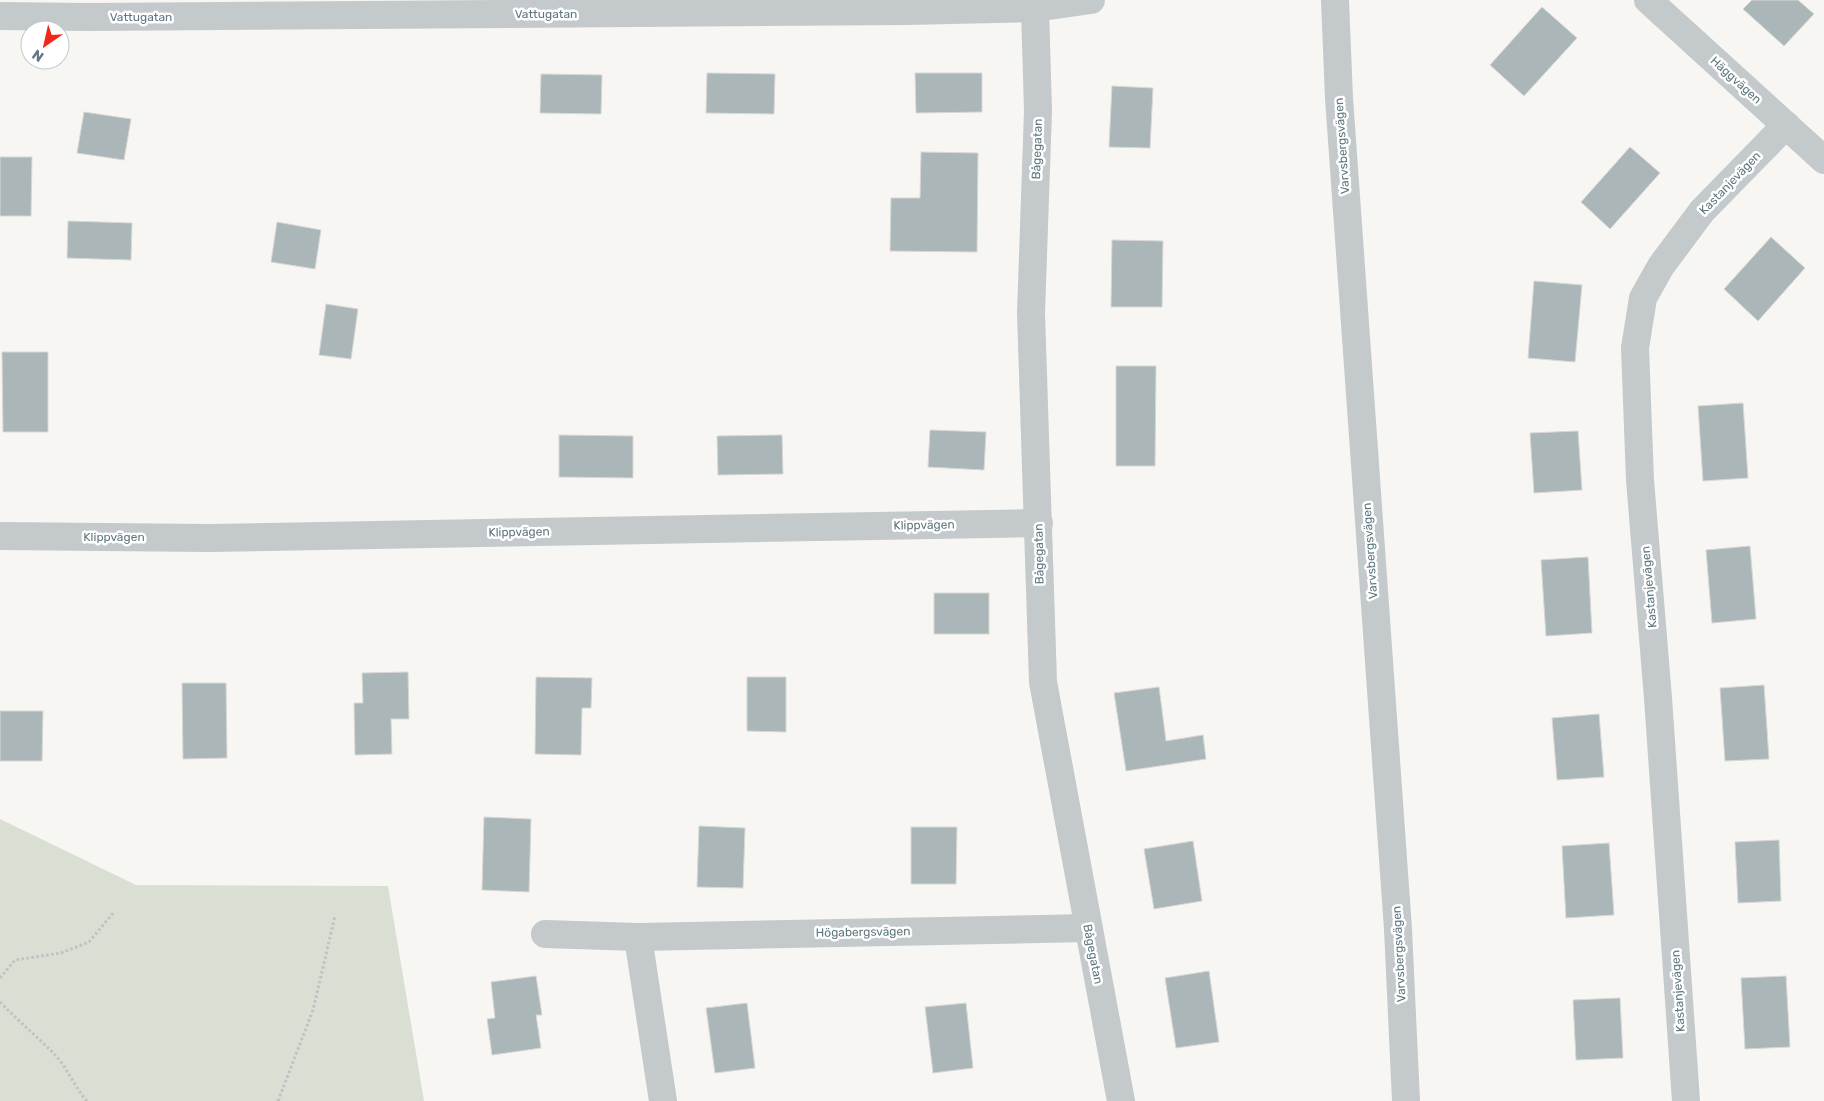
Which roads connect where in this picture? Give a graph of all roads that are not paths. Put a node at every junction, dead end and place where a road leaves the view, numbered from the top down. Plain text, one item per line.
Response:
1 (1091, 0) edge
2 (1335, 0) edge
3 (1648, 0) edge
4 (1033, 4) edge
5 (0, 16) edge
6 (1786, 125) junction
7 (1824, 160) edge
8 (1038, 523) junction
9 (0, 536) edge
10 (1088, 928) junction
11 (545, 934) dead end
12 (638, 937) junction
13 (663, 1101) edge
14 (1120, 1101) edge
15 (1406, 1101) edge
16 (1686, 1101) edge

1 - 4 street, Vattugatan
2 - 15 street, Varvsbergsvägen
3 - 6 street, Häggvägen
4 - 5 street, Vattugatan
4 - 8 street, Bågegatan
6 - 7 street, Häggvägen
6 - 16 street, Kastanjevägen
8 - 9 street, Klippvägen
8 - 10 street, Bågegatan
10 - 12 street, Högabergsvägen
10 - 14 street, Bågegatan
11 - 12 street, Högabergsvägen
12 - 13 street

